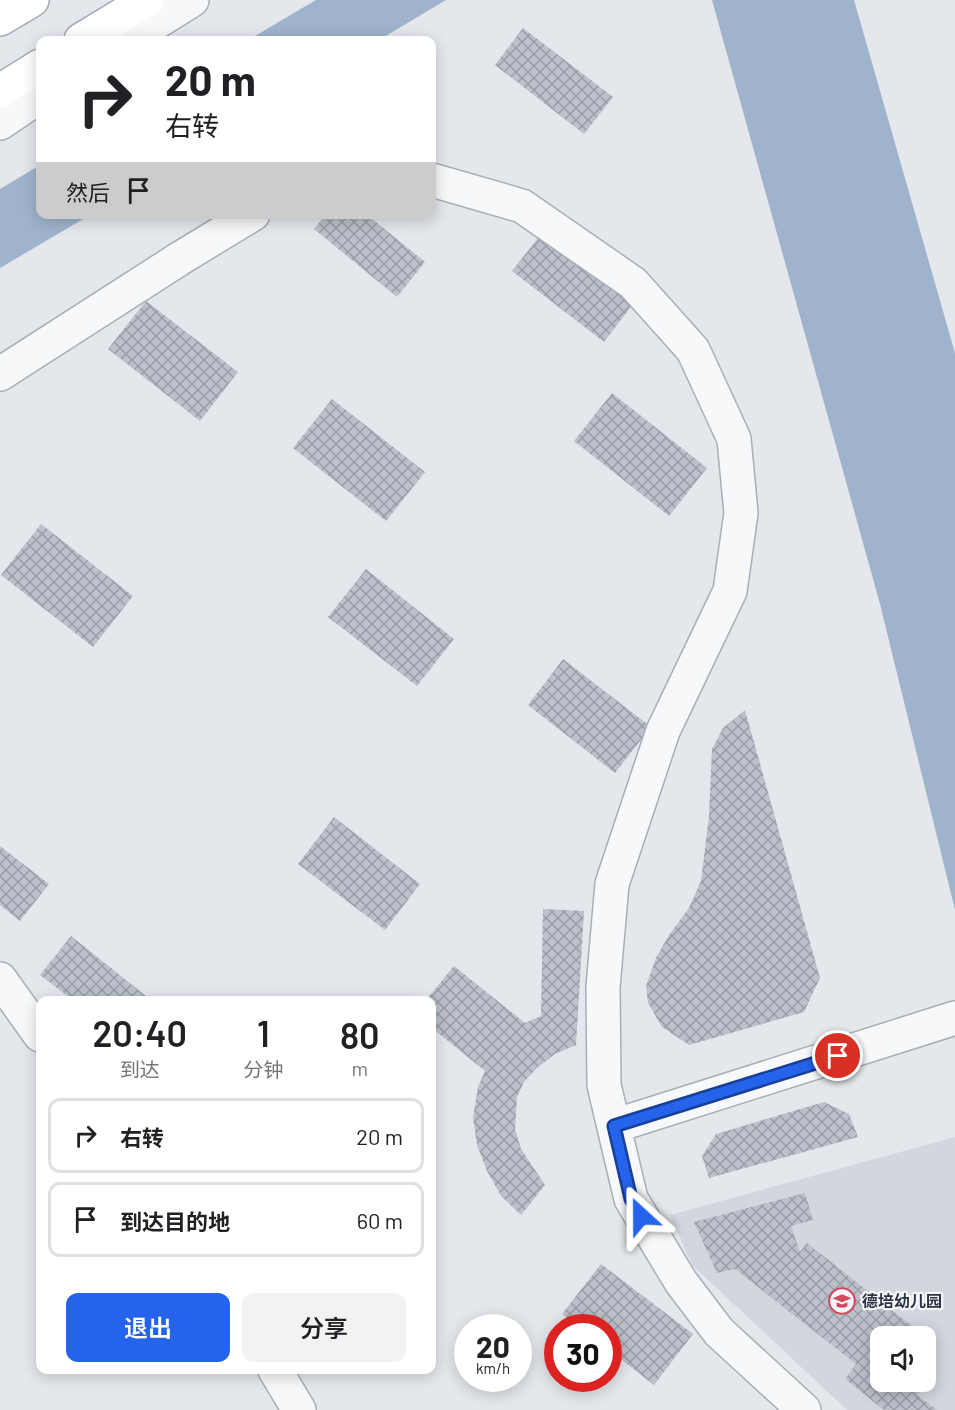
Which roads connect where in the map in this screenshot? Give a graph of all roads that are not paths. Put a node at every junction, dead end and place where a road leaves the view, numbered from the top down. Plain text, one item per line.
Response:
1 (32, 0) edge
2 (147, 0) edge
3 (192, 0) edge
4 (0, 19) edge
5 (88, 36) edge
6 (134, 36) edge
7 (36, 68) edge
8 (0, 91) edge
9 (36, 99) edge
10 (0, 123) edge
11 (436, 181) edge
12 (245, 219) edge
13 (0, 374) edge
14 (0, 979) edge
15 (952, 1019) edge
16 (36, 1029) edge
17 (614, 1126) junction
18 (277, 1374) edge
19 (299, 1410) edge
20 (804, 1410) edge

1 - 4 main road
2 - 5 main road
3 - 6 street
7 - 8 main road
9 - 10 street
11 - 17 street
12 - 13 street
14 - 16 street
15 - 17 street
17 - 20 street
18 - 19 street

